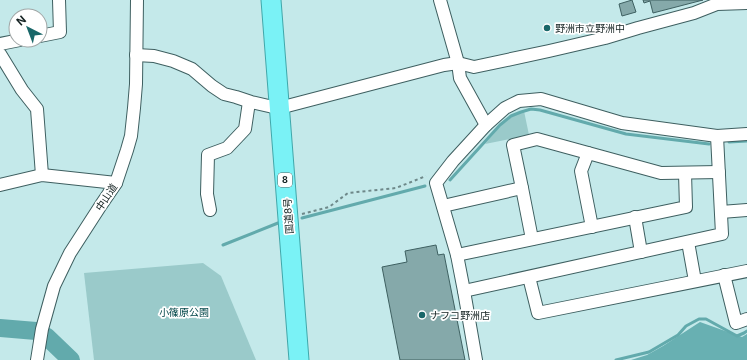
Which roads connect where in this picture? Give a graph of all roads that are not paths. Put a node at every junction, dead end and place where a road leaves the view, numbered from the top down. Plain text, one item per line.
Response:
1 (59, 0) edge
2 (137, 0) edge
3 (271, 0) edge
4 (440, 0) edge
5 (719, 2) edge
6 (747, 2) edge
7 (48, 34) edge
8 (0, 54) edge
9 (136, 55) junction
10 (458, 63) junction
11 (249, 102) junction
12 (280, 107) junction
13 (486, 125) junction
14 (747, 134) edge
15 (717, 136) junction
16 (588, 153) junction
17 (719, 172) junction
18 (685, 173) junction
19 (42, 175) junction
20 (116, 183) junction
21 (0, 186) edge
22 (522, 188) junction
23 (443, 206) junction
24 (210, 210) dead end
25 (747, 210) edge
26 (721, 212) junction
27 (635, 217) junction
28 (592, 227) junction
29 (532, 239) junction
30 (688, 242) junction
31 (641, 252) junction
32 (457, 255) junction
33 (747, 270) edge
34 (724, 275) junction
35 (529, 277) junction
36 (695, 281) junction
37 (464, 291) junction
38 (747, 319) edge
39 (37, 360) edge
40 (299, 360) edge
41 (476, 360) edge

1 - 7 street
2 - 9 street, 中山道
3 - 12 highway, 国道8号 / 8
4 - 10 street
5 - 6 street
5 - 10 street
8 - 19 street
9 - 11 street
9 - 20 street, 中山道
10 - 12 street
10 - 13 street
11 - 12 street
11 - 24 street
12 - 40 highway, 国道8号 / 8
13 - 15 street
13 - 23 street
14 - 15 street
15 - 17 street
16 - 18 street
16 - 22 street
16 - 28 street
17 - 18 street
17 - 26 street
18 - 27 street
19 - 20 street
19 - 21 street
20 - 39 street, 中山道
22 - 23 street
22 - 29 street
23 - 32 street
25 - 26 street
26 - 30 street
27 - 28 street
27 - 31 street
28 - 29 street
29 - 32 street
30 - 31 street
30 - 36 street
31 - 35 street
32 - 37 street
33 - 34 street
34 - 36 street
34 - 38 street
35 - 36 street
35 - 37 street
37 - 41 street

